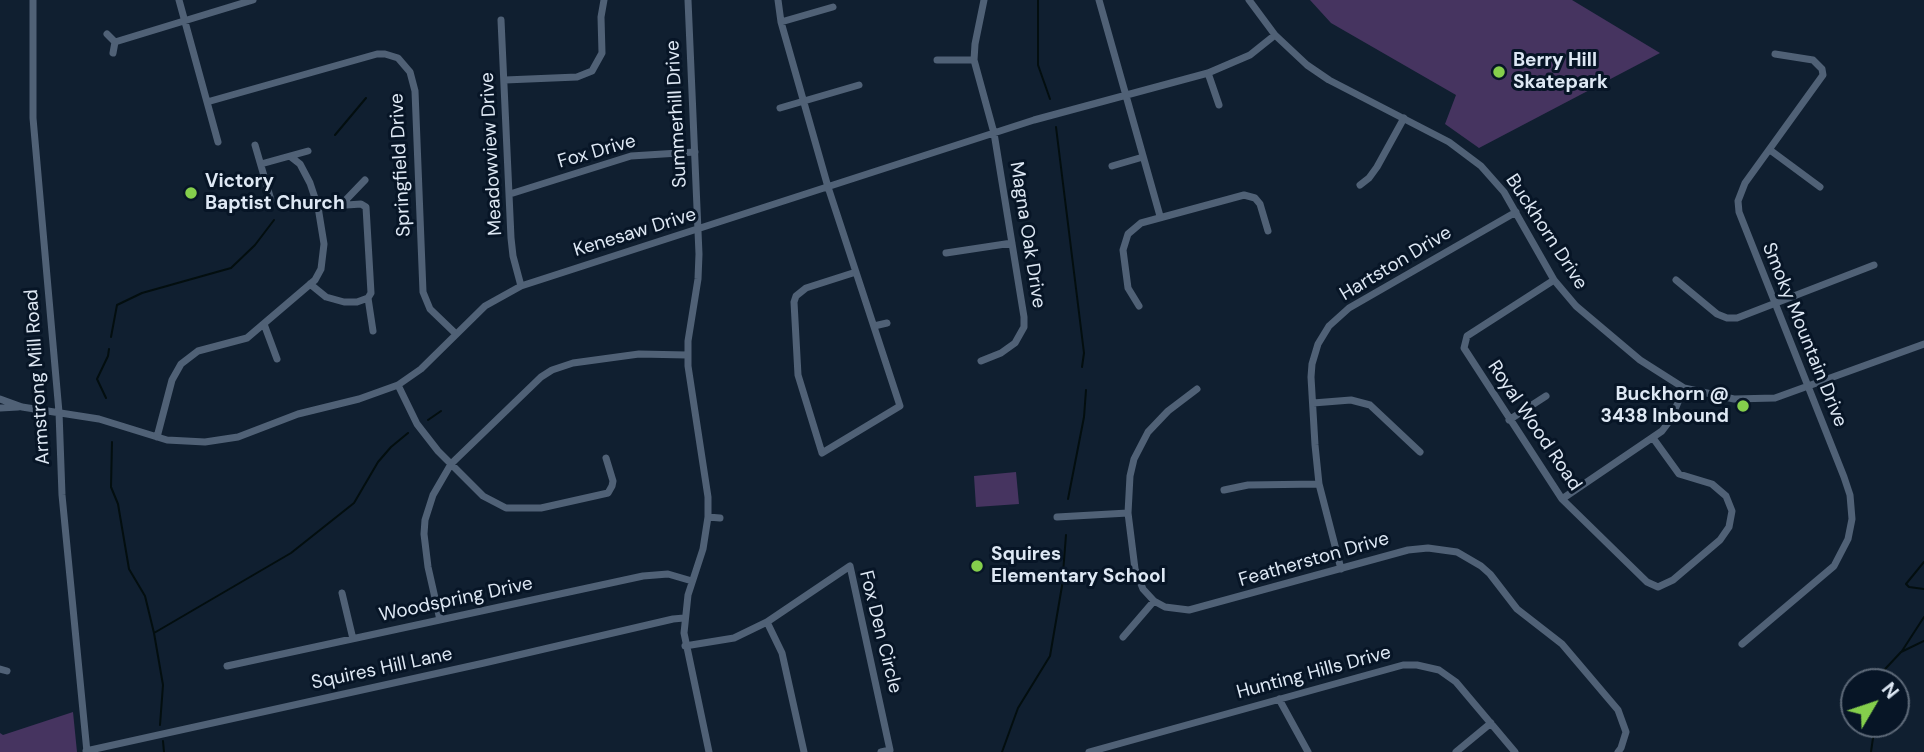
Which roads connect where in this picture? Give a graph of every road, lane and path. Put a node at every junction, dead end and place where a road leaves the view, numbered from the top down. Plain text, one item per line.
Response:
1 (33, 0) edge
2 (179, 0) edge
3 (253, 0) edge
4 (604, 0) edge
5 (688, 0) edge
6 (778, 0) edge
7 (984, 0) edge
8 (1099, 0) edge
9 (1249, 0) edge
10 (833, 7) dead end
11 (501, 20) dead end
12 (184, 21) junction
13 (781, 22) junction
14 (107, 34) dead end
15 (1275, 35) junction
16 (115, 42) junction
17 (113, 52) dead end
18 (1775, 54) dead end
19 (937, 60) dead end
20 (974, 60) junction
21 (1208, 73) junction
22 (505, 80) junction
23 (859, 85) dead end
24 (1127, 95) junction
25 (804, 101) junction
26 (207, 102) junction
27 (1219, 105) dead end
28 (780, 108) dead end
29 (1404, 118) junction
30 (994, 133) junction
31 (218, 142) dead end
32 (256, 145) dead end
33 (1770, 150) junction
34 (308, 151) dead end
35 (695, 152) junction
36 (291, 157) junction
37 (1143, 157) junction
38 (261, 164) junction
39 (1112, 166) dead end
40 (365, 180) dead end
41 (1360, 184) dead end
42 (828, 187) junction
43 (1821, 187) dead end
44 (510, 194) junction
45 (271, 200) dead end
46 (340, 205) junction
47 (318, 207) junction
48 (1516, 212) junction
49 (1160, 216) junction
50 (698, 229) junction
51 (1268, 231) dead end
52 (1012, 243) junction
53 (946, 253) dead end
54 (1874, 265) dead end
55 (856, 272) junction
56 (1554, 279) junction
57 (1676, 280) dead end
58 (310, 284) junction
59 (521, 286) junction
60 (368, 298) junction
61 (1775, 305) junction
62 (1139, 306) dead end
63 (887, 323) dead end
64 (264, 324) junction
65 (874, 326) junction
66 (373, 331) dead end
67 (456, 334) junction
68 (1924, 344) edge
69 (687, 355) junction
70 (277, 359) dead end
71 (981, 361) dead end
72 (398, 384) junction
73 (1808, 387) junction
74 (1684, 388) junction
75 (1197, 389) dead end
76 (1546, 396) dead end
77 (0, 400) edge
78 (1313, 403) junction
79 (22, 407) junction
80 (0, 408) edge
81 (59, 412) junction
82 (1509, 420) junction
83 (157, 437) junction
84 (1653, 438) junction
85 (1420, 452) dead end
86 (606, 458) dead end
87 (451, 464) junction
88 (1319, 484) junction
89 (1224, 490) dead end
90 (1562, 499) junction
91 (1128, 513) junction
92 (708, 517) junction
93 (1056, 517) dead end
94 (720, 518) dead end
95 (1341, 569) junction
96 (692, 581) junction
97 (342, 593) dead end
98 (1154, 601) junction
99 (684, 618) junction
100 (440, 620) junction
101 (767, 622) junction
102 (1123, 637) dead end
103 (353, 639) junction
104 (1742, 644) dead end
105 (685, 646) junction
106 (227, 666) dead end
107 (1279, 699) junction
108 (1491, 723) junction
109 (87, 751) edge
110 (709, 752) edge
111 (804, 752) edge
112 (881, 752) edge
113 (1089, 752) edge
114 (1308, 752) edge
115 (1456, 752) edge
116 (1515, 752) edge
117 (1618, 752) edge

1 - 81 street, Armstrong Mill Road
2 - 12 street
3 - 12 street
4 - 22 street
5 - 35 street, Summerhill Drive
6 - 13 street
7 - 20 street
8 - 24 street
9 - 15 street, Buckhorn Drive
10 - 13 street
11 - 22 street, Meadowview Drive
12 - 16 street
12 - 26 street
13 - 25 street
14 - 16 street
15 - 21 street, Kenesaw Drive
15 - 29 street, Buckhorn Drive
16 - 17 street
18 - 33 street, Smoky Mountain Drive
19 - 20 street
20 - 30 street, Magna Oak Drive
21 - 24 street, Kenesaw Drive
21 - 27 street
22 - 44 street, Meadowview Drive
23 - 25 street
24 - 30 street, Kenesaw Drive
24 - 37 street
25 - 28 street
25 - 42 street
26 - 31 street
26 - 67 street, Springfield Drive
29 - 41 street
29 - 48 street, Buckhorn Drive
30 - 42 street, Kenesaw Drive
30 - 52 street, Magna Oak Drive
32 - 38 street
33 - 43 street
33 - 61 street, Smoky Mountain Drive
34 - 36 street
35 - 44 street, Fox Drive
35 - 50 street, Summerhill Drive
36 - 38 street
36 - 47 street
37 - 39 street
37 - 49 street
38 - 45 street
40 - 46 street
42 - 50 street, Kenesaw Drive
42 - 55 street
44 - 59 street, Meadowview Drive
46 - 47 street
46 - 60 street
47 - 58 street
48 - 56 street, Buckhorn Drive
48 - 78 street, Hartston Drive
49 - 51 street
49 - 62 street
50 - 59 street, Kenesaw Drive
50 - 69 street, Summerhill Drive
52 - 53 street
52 - 71 street, Magna Oak Drive
54 - 61 street
55 - 65 street
55 - 65 street
56 - 74 street, Buckhorn Drive
56 - 82 street, Royal Wood Road
57 - 61 street
58 - 60 street
58 - 64 street
59 - 67 street, Kenesaw Drive
60 - 66 street
61 - 73 street, Smoky Mountain Drive
63 - 65 street
64 - 70 street
64 - 83 street
67 - 72 street, Kenesaw Drive
68 - 73 street, Buckhorn Drive
69 - 87 street
69 - 92 street, Summerhill Drive
72 - 83 street, Kenesaw Drive
72 - 87 street
73 - 74 street, Buckhorn Drive
73 - 104 street, Smoky Mountain Drive
74 - 84 street
75 - 91 street
76 - 82 street
77 - 79 street, Kenesaw Drive
78 - 85 street
78 - 88 street, Hartston Drive
79 - 80 street, Kenesaw Drive
79 - 81 street, Kenesaw Drive
81 - 83 street, Kenesaw Drive
81 - 109 street, Armstrong Mill Road
82 - 90 street, Royal Wood Road
84 - 90 street
84 - 90 street, Royal Wood Road
86 - 87 street
87 - 100 street
88 - 89 street
88 - 95 street, Hartston Drive
91 - 93 street
91 - 98 street
92 - 94 street
92 - 96 street, Summerhill Drive
95 - 98 street, Featherston Drive
95 - 117 street, Featherston Drive
96 - 99 street, Summerhill Drive
96 - 100 street, Woodspring Drive
97 - 103 street
98 - 102 street
99 - 105 street, Summerhill Drive
99 - 109 street, Squires Hill Lane
100 - 103 street, Woodspring Drive
101 - 105 street, Fox Den Circle
101 - 111 street
101 - 112 street, Fox Den Circle
103 - 106 street, Woodspring Drive
105 - 110 street, Summerhill Drive
107 - 108 street, Hunting Hills Drive
107 - 113 street, Hunting Hills Drive
107 - 114 street
108 - 115 street
108 - 116 street, Hunting Hills Drive

